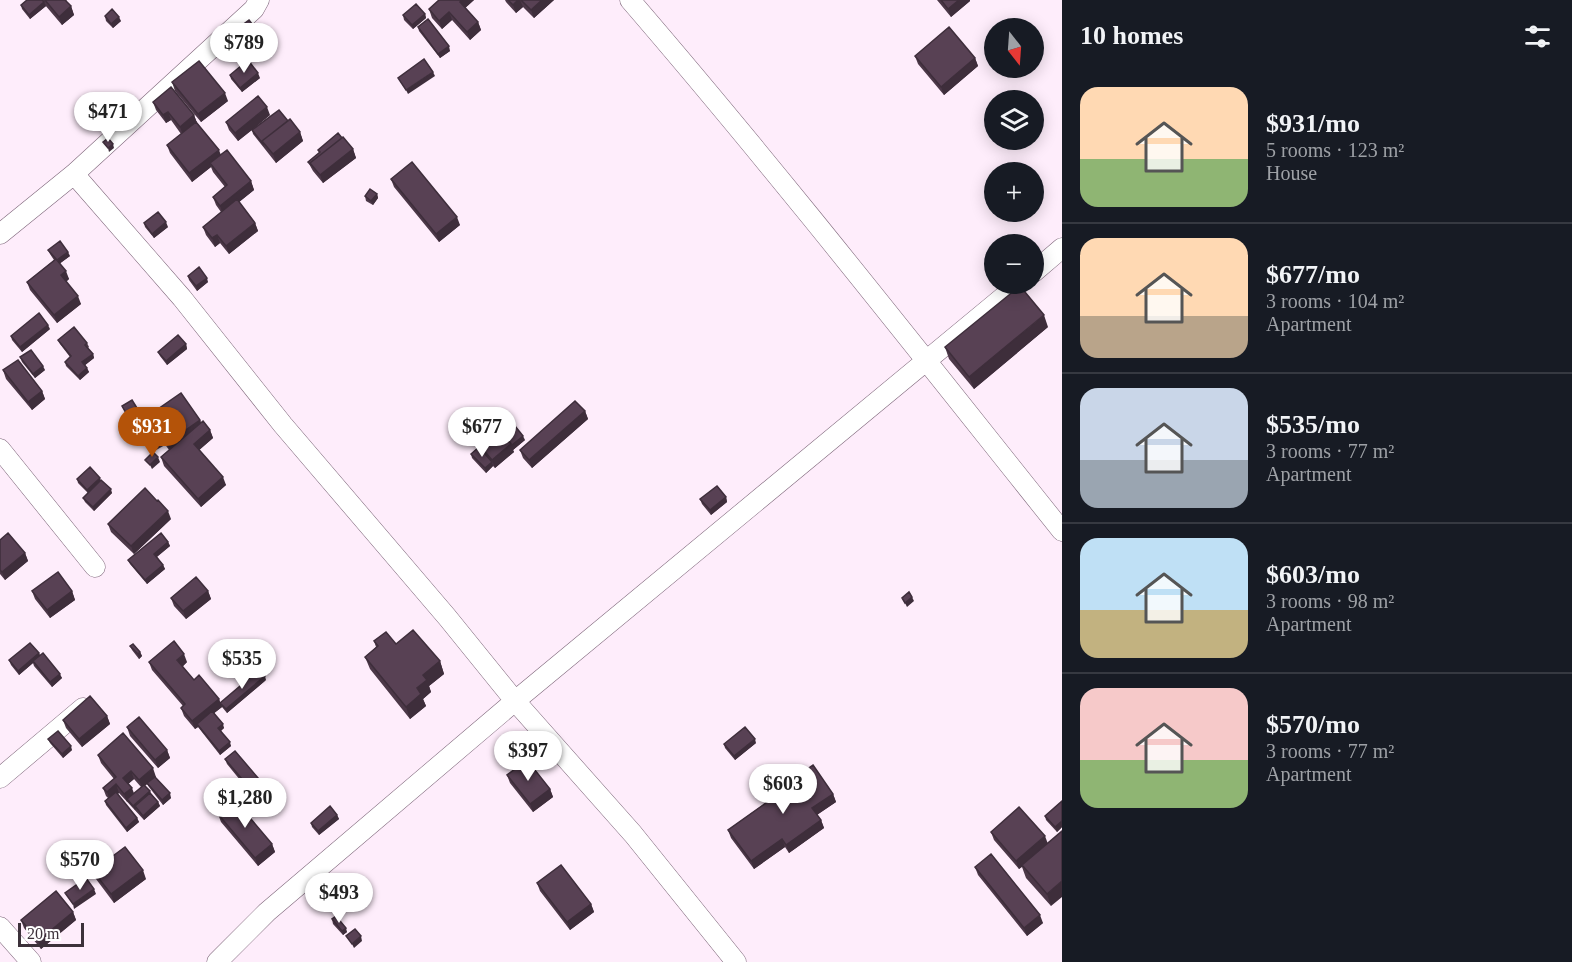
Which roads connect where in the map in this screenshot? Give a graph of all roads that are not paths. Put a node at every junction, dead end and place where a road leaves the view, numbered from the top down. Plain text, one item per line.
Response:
1 (259, 0) edge
2 (630, 0) edge
3 (74, 174) junction
4 (0, 234) edge
5 (1062, 248) edge
6 (1044, 263) edge
7 (1007, 294) edge
8 (928, 361) junction
9 (0, 449) edge
10 (8, 473) edge
11 (1062, 531) edge
12 (95, 567) dead end
13 (515, 701) junction
14 (84, 708) edge
15 (0, 778) edge
16 (0, 927) edge
17 (31, 962) edge
18 (217, 962) edge
19 (736, 962) edge

1 - 3 street
2 - 8 street
3 - 4 street
3 - 13 street
5 - 6 street
7 - 8 street
8 - 11 street
8 - 13 street
9 - 10 street
10 - 12 street
13 - 18 street
13 - 19 street
14 - 15 street
16 - 17 street

